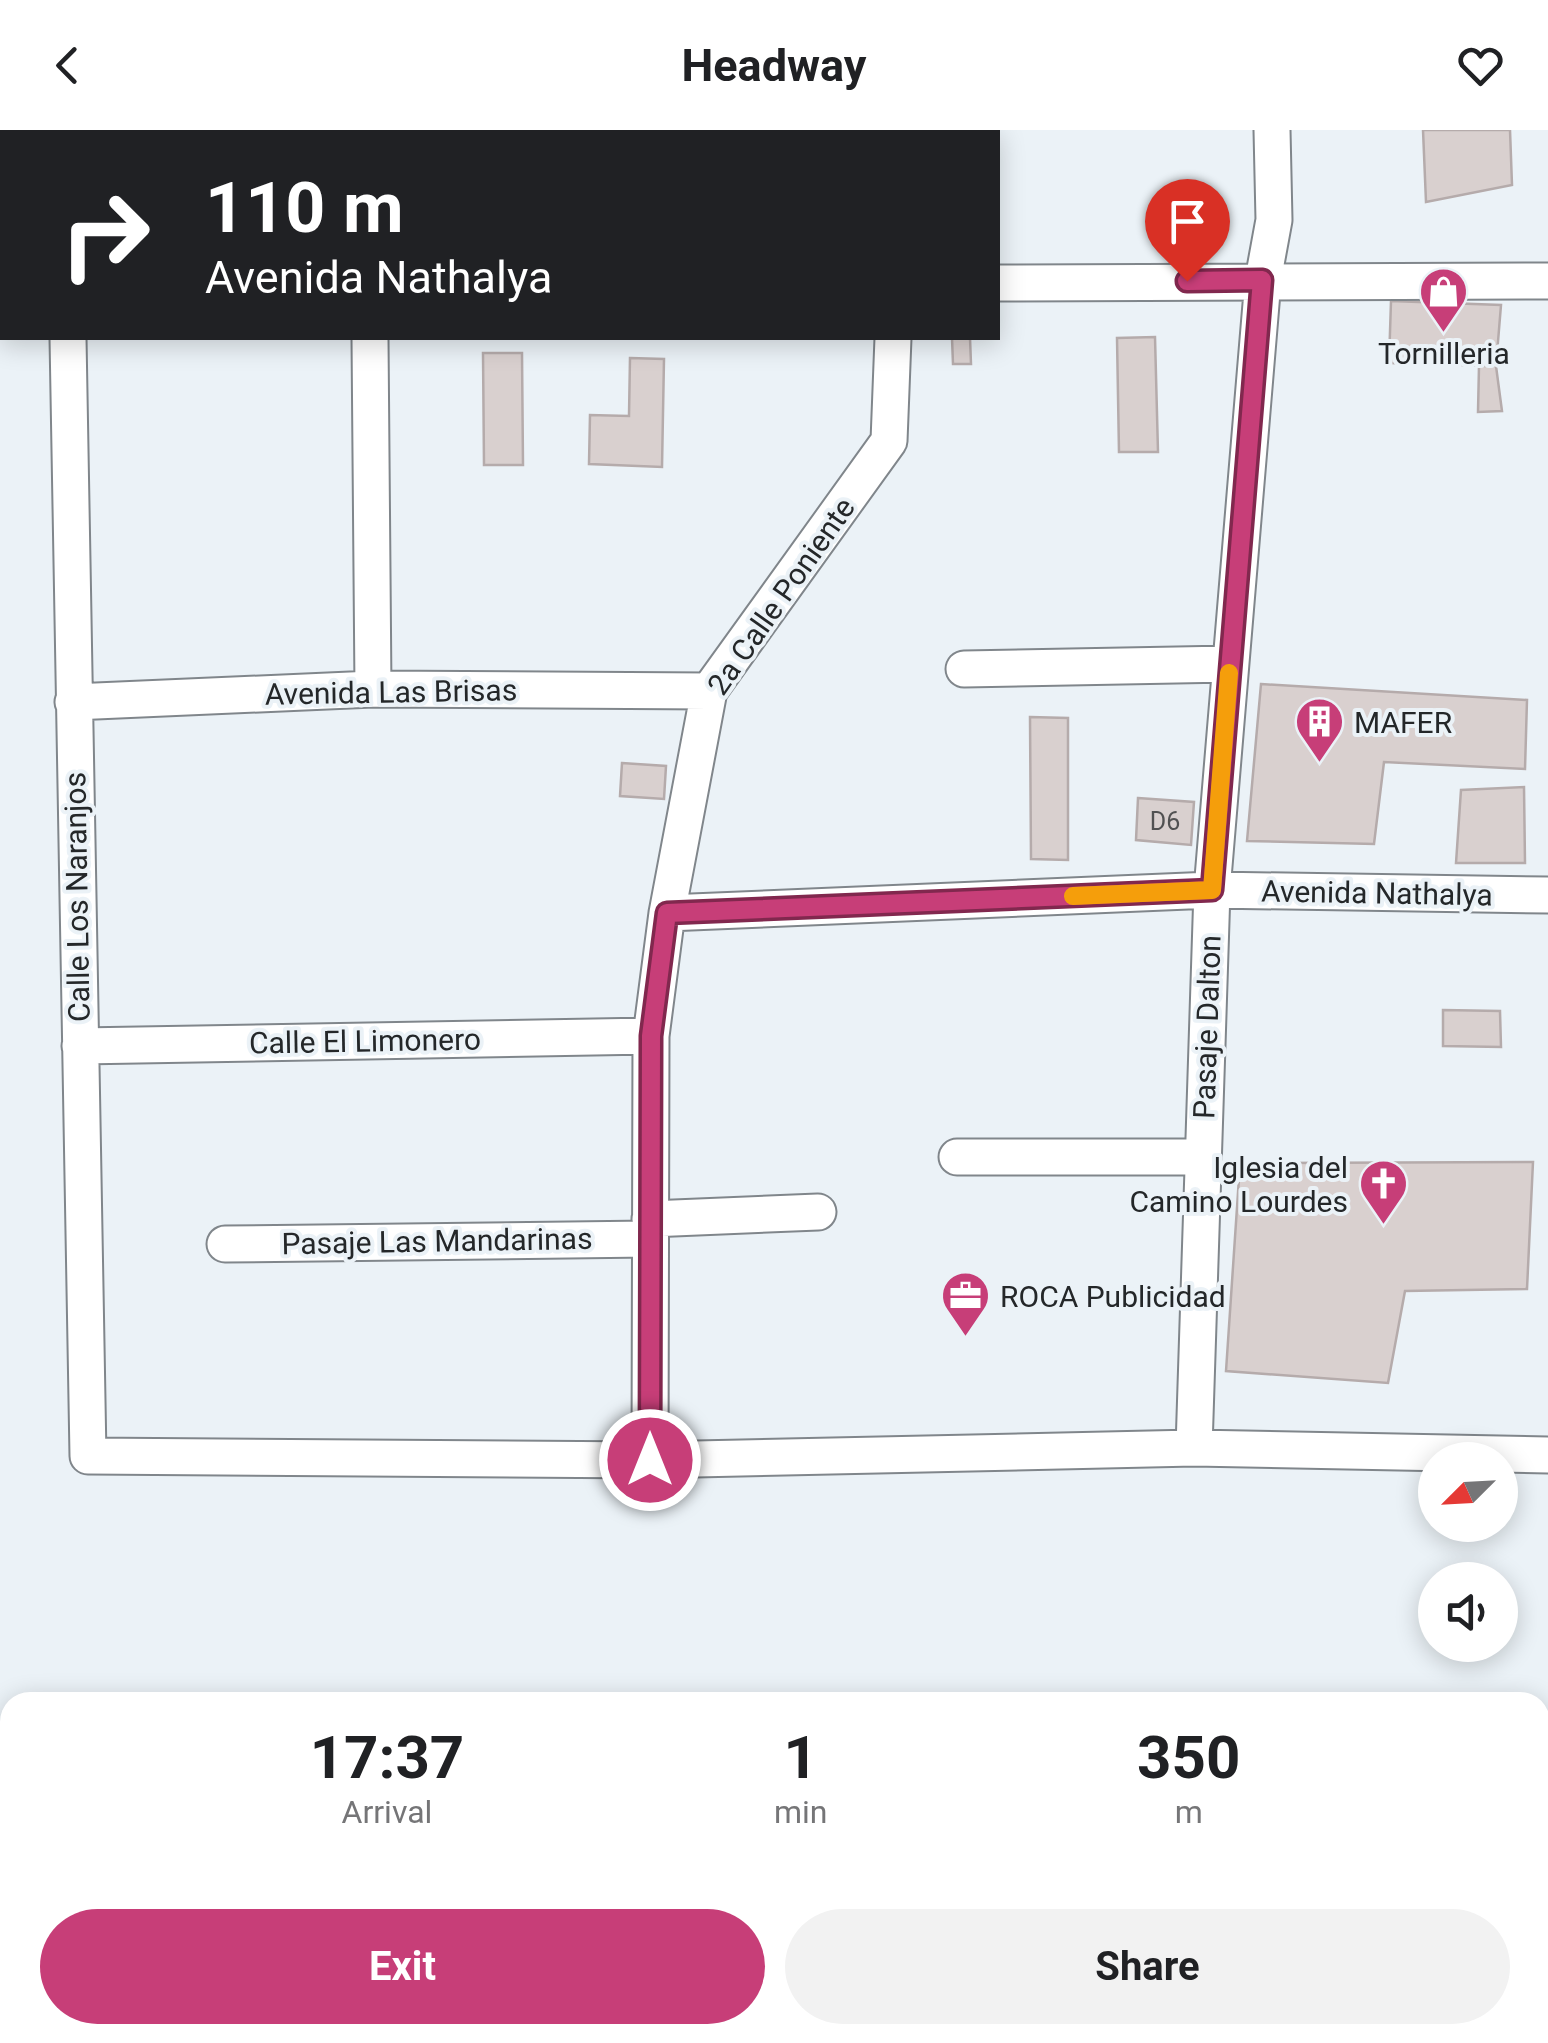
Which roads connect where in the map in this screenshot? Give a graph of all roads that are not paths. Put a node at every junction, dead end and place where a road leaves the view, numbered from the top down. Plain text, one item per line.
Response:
1 (1272, 130) edge
2 (1262, 280) junction
3 (1548, 281) edge
4 (1000, 284) edge
5 (68, 340) edge
6 (370, 340) edge
7 (893, 340) edge
8 (1230, 664) junction
9 (964, 669) dead end
10 (373, 688) junction
11 (709, 691) junction
12 (73, 702) junction
13 (1212, 890) junction
14 (1548, 895) edge
15 (667, 913) junction
16 (651, 1036) junction
17 (80, 1046) junction
18 (1202, 1156) junction
19 (958, 1157) dead end
20 (818, 1212) dead end
21 (650, 1229) junction
22 (225, 1244) dead end
23 (1194, 1448) junction
24 (1548, 1455) edge
25 (650, 1460) junction

1 - 2 street, Pasaje Dalton
2 - 3 street
2 - 4 street
2 - 8 street, Pasaje Dalton
5 - 12 street, Calle Los Naranjos
6 - 10 street
7 - 11 street, 2a Calle Poniente
8 - 9 street
8 - 13 street, Pasaje Dalton
10 - 11 street, Avenida Las Brisas
10 - 12 street, Avenida Las Brisas
11 - 15 street, 2a Calle Poniente
12 - 17 street, Calle Los Naranjos
13 - 14 street, Avenida Nathalya
13 - 15 street, Avenida Nathalya
13 - 18 street, Pasaje Dalton
15 - 16 street, 2a Calle Poniente
16 - 17 street, Calle El Limonero
16 - 21 street, 2a Calle Poniente
17 - 25 street, Calle Los Naranjos
18 - 19 street
18 - 23 street, Pasaje Dalton
20 - 21 street, Pasaje Las Mandarinas
21 - 22 street, Pasaje Las Mandarinas
21 - 25 street, 2a Calle Poniente
23 - 24 street
23 - 25 street

